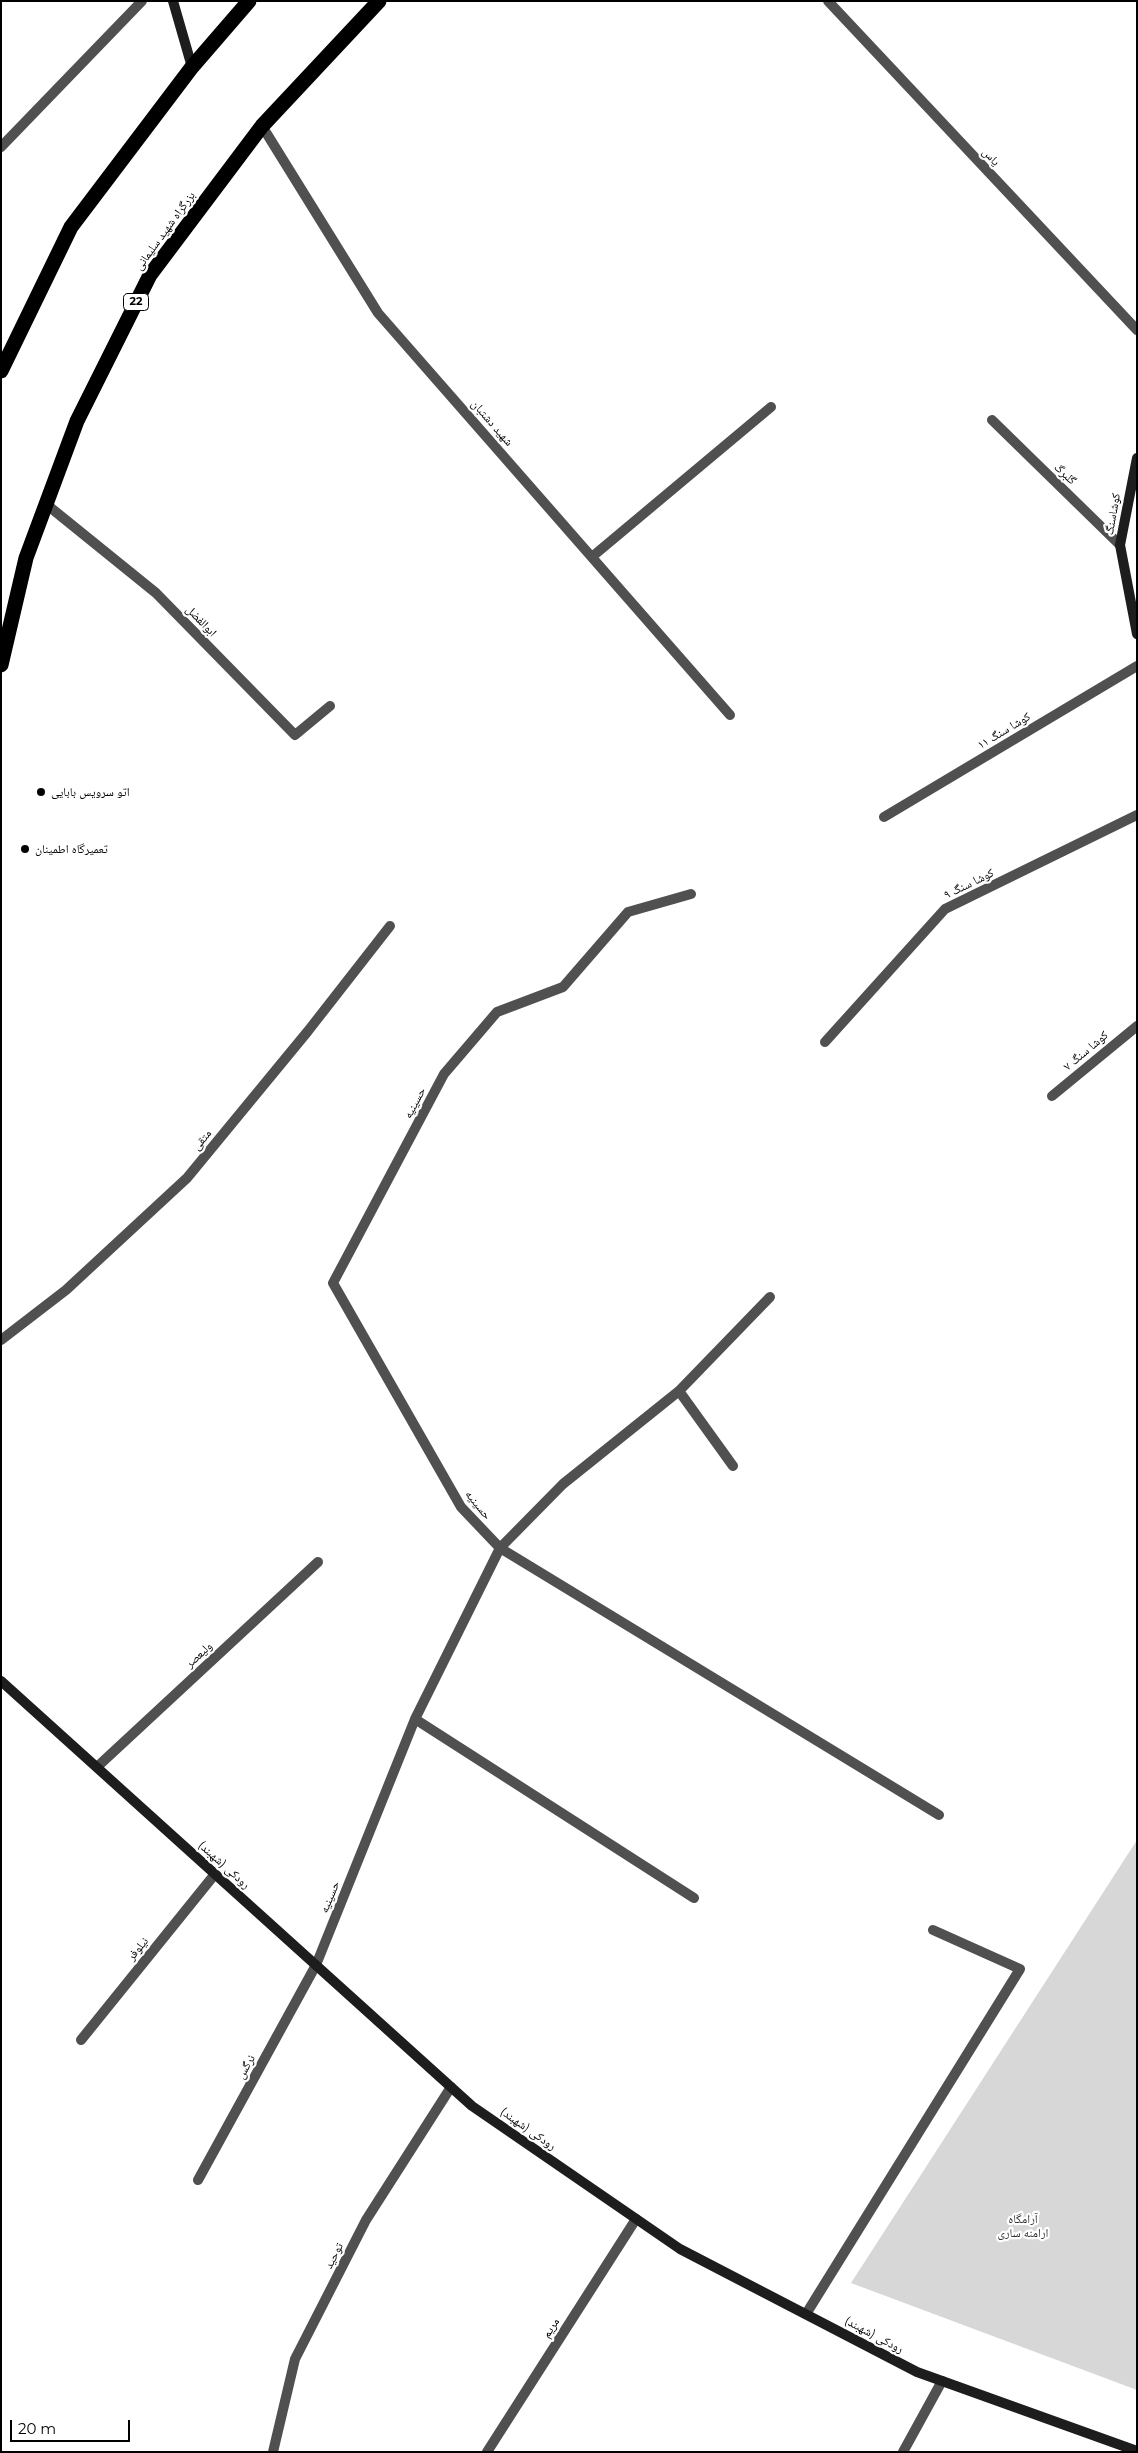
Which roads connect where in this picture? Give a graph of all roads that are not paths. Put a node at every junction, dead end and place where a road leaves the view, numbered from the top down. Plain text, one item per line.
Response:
1 (142, 1) edge
2 (173, 1) edge
3 (249, 1) edge
4 (379, 1) edge
5 (828, 1) edge
6 (192, 67) junction
7 (262, 126) junction
8 (1, 147) edge
9 (1137, 330) edge
10 (1, 372) edge
11 (771, 407) dead end
12 (992, 420) dead end
13 (1137, 458) edge
14 (46, 504) junction
15 (1120, 545) junction
16 (593, 556) junction
17 (1137, 634) edge
18 (1, 664) edge
19 (1137, 666) edge
20 (330, 706) dead end
21 (730, 715) dead end
22 (1137, 815) edge
23 (884, 817) dead end
24 (691, 894) dead end
25 (390, 926) dead end
26 (1137, 1026) edge
27 (825, 1042) dead end
28 (1052, 1096) dead end
29 (770, 1297) dead end
30 (1, 1340) edge
31 (679, 1391) junction
32 (733, 1466) dead end
33 (500, 1548) junction
34 (318, 1562) dead end
35 (1, 1681) edge
36 (415, 1719) junction
37 (97, 1767) junction
38 (939, 1815) dead end
39 (215, 1874) junction
40 (694, 1898) dead end
41 (933, 1930) dead end
42 (316, 1965) junction
43 (81, 2040) dead end
44 (451, 2087) junction
45 (198, 2180) dead end
46 (636, 2219) junction
47 (806, 2314) junction
48 (942, 2381) junction
49 (1137, 2451) edge
50 (273, 2452) edge
51 (487, 2452) edge
52 (902, 2452) edge

1 - 8 street
2 - 6 main road
3 - 6 highway
4 - 7 highway, بزرگراه شهید سلیمانی / 22
5 - 9 street, یاس
6 - 10 highway
7 - 14 highway, بزرگراه شهید سلیمانی / 22
7 - 16 street, شهید دشتبان
11 - 16 street
12 - 15 street, گلبرگ
13 - 15 main road, کوشاسنگ
14 - 18 highway, بزرگراه شهید سلیمانی / 22
14 - 20 street, ابوالفضل
15 - 17 main road, کوشاسنگ
16 - 21 street, شهید دشتبان
19 - 23 street, ۱۱ کوشا سنگ
22 - 27 street, کوشا سنگ ۹
24 - 33 street, حسینیه
25 - 30 street, متقی
26 - 28 street, کوشا سنگ ۷
29 - 31 street
31 - 32 street
31 - 33 street
33 - 36 street, حسینیه
33 - 38 street
34 - 37 street, ولیعصر
35 - 37 main road, رودکی (شهبند)
36 - 40 street
36 - 42 street, حسینیه
37 - 39 main road, رودکی (شهبند)
39 - 42 main road, رودکی (شهبند)
39 - 43 street, نیلوفر
41 - 47 street
42 - 44 main road, رودکی (شهبند)
42 - 45 street, نرگس
44 - 46 main road, رودکی (شهبند)
44 - 50 street, توحید
46 - 47 main road, رودکی (شهبند)
46 - 51 street, مریم
47 - 48 main road, رودکی (شهبند)
48 - 49 main road, رودکی (شهبند)
48 - 52 street

